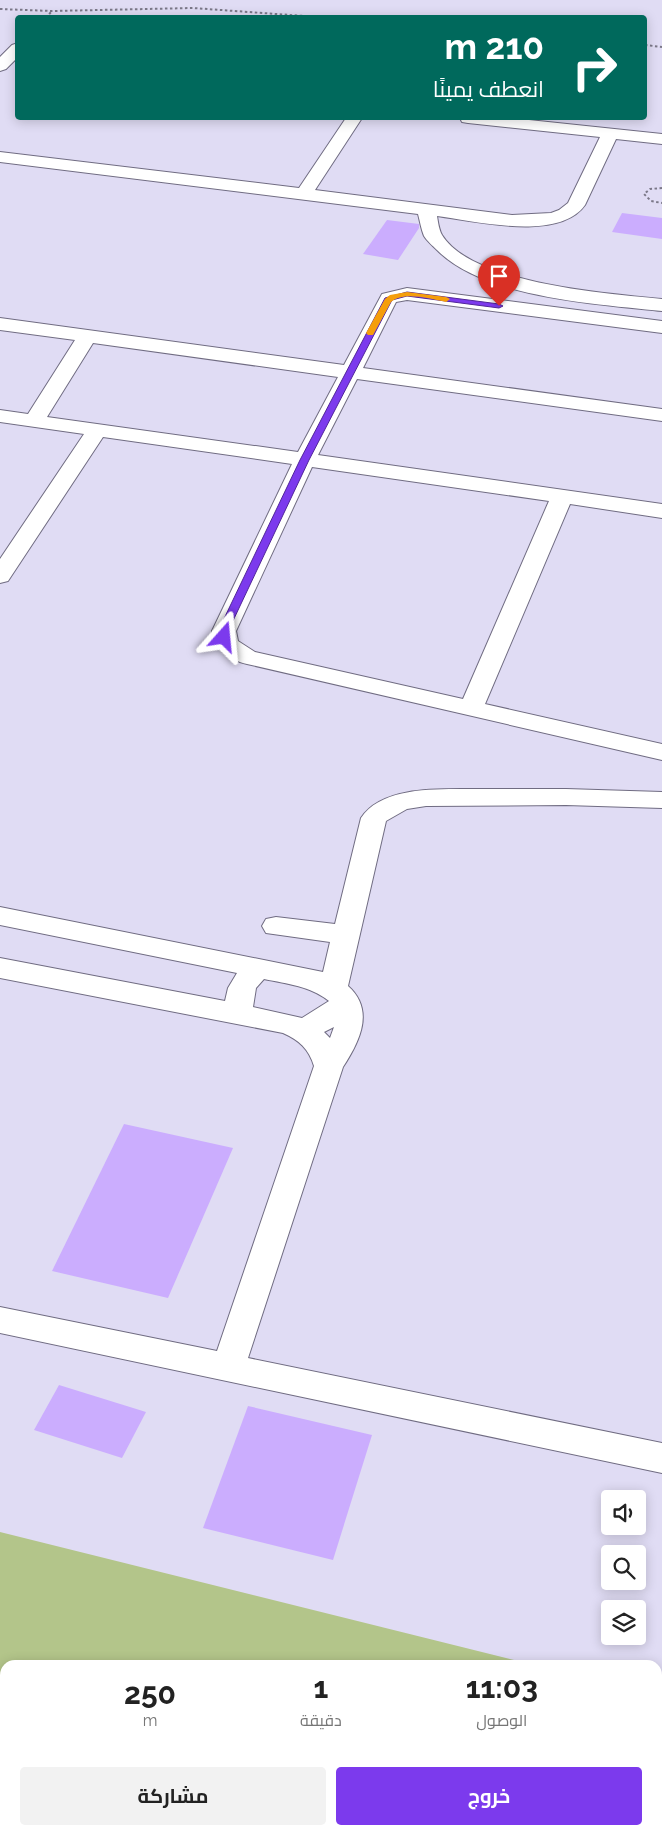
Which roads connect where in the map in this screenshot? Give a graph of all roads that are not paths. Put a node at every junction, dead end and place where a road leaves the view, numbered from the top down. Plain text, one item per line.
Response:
1 (15, 51) edge
2 (0, 65) edge
3 (15, 67) edge
4 (353, 120) edge
5 (487, 120) edge
6 (610, 133) junction
7 (662, 139) edge
8 (0, 156) edge
9 (304, 194) junction
10 (426, 209) junction
11 (662, 305) edge
12 (0, 324) edge
13 (662, 327) edge
14 (87, 336) junction
15 (350, 372) junction
16 (662, 415) edge
17 (0, 416) edge
18 (34, 421) junction
19 (96, 430) junction
20 (305, 460) junction
21 (562, 497) junction
22 (662, 511) edge
23 (0, 576) edge
24 (472, 708) junction
25 (662, 752) edge
26 (662, 800) edge
27 (0, 916) edge
28 (276, 926) dead end
29 (346, 936) junction
30 (0, 968) edge
31 (259, 968) junction
32 (339, 995) junction
33 (240, 1014) junction
34 (301, 1029) junction
35 (329, 1066) junction
36 (0, 1320) edge
37 (228, 1367) junction
38 (662, 1458) edge

1 - 2 street
2 - 3 street
4 - 9 street
5 - 6 street
6 - 7 street
6 - 10 street
8 - 9 street
9 - 10 street
10 - 11 street
12 - 14 street
13 - 15 street
14 - 15 street
14 - 18 street
15 - 16 street
15 - 20 street
17 - 18 street
18 - 19 street
19 - 20 street
19 - 23 street
20 - 21 street
20 - 24 street
21 - 22 street
21 - 24 street
24 - 25 street
26 - 29 street
27 - 31 street
28 - 29 street
29 - 32 street
30 - 33 street
31 - 32 street
31 - 33 street
32 - 34 street
32 - 35 street
33 - 34 street
34 - 35 street
35 - 37 street
36 - 37 street
37 - 38 street

